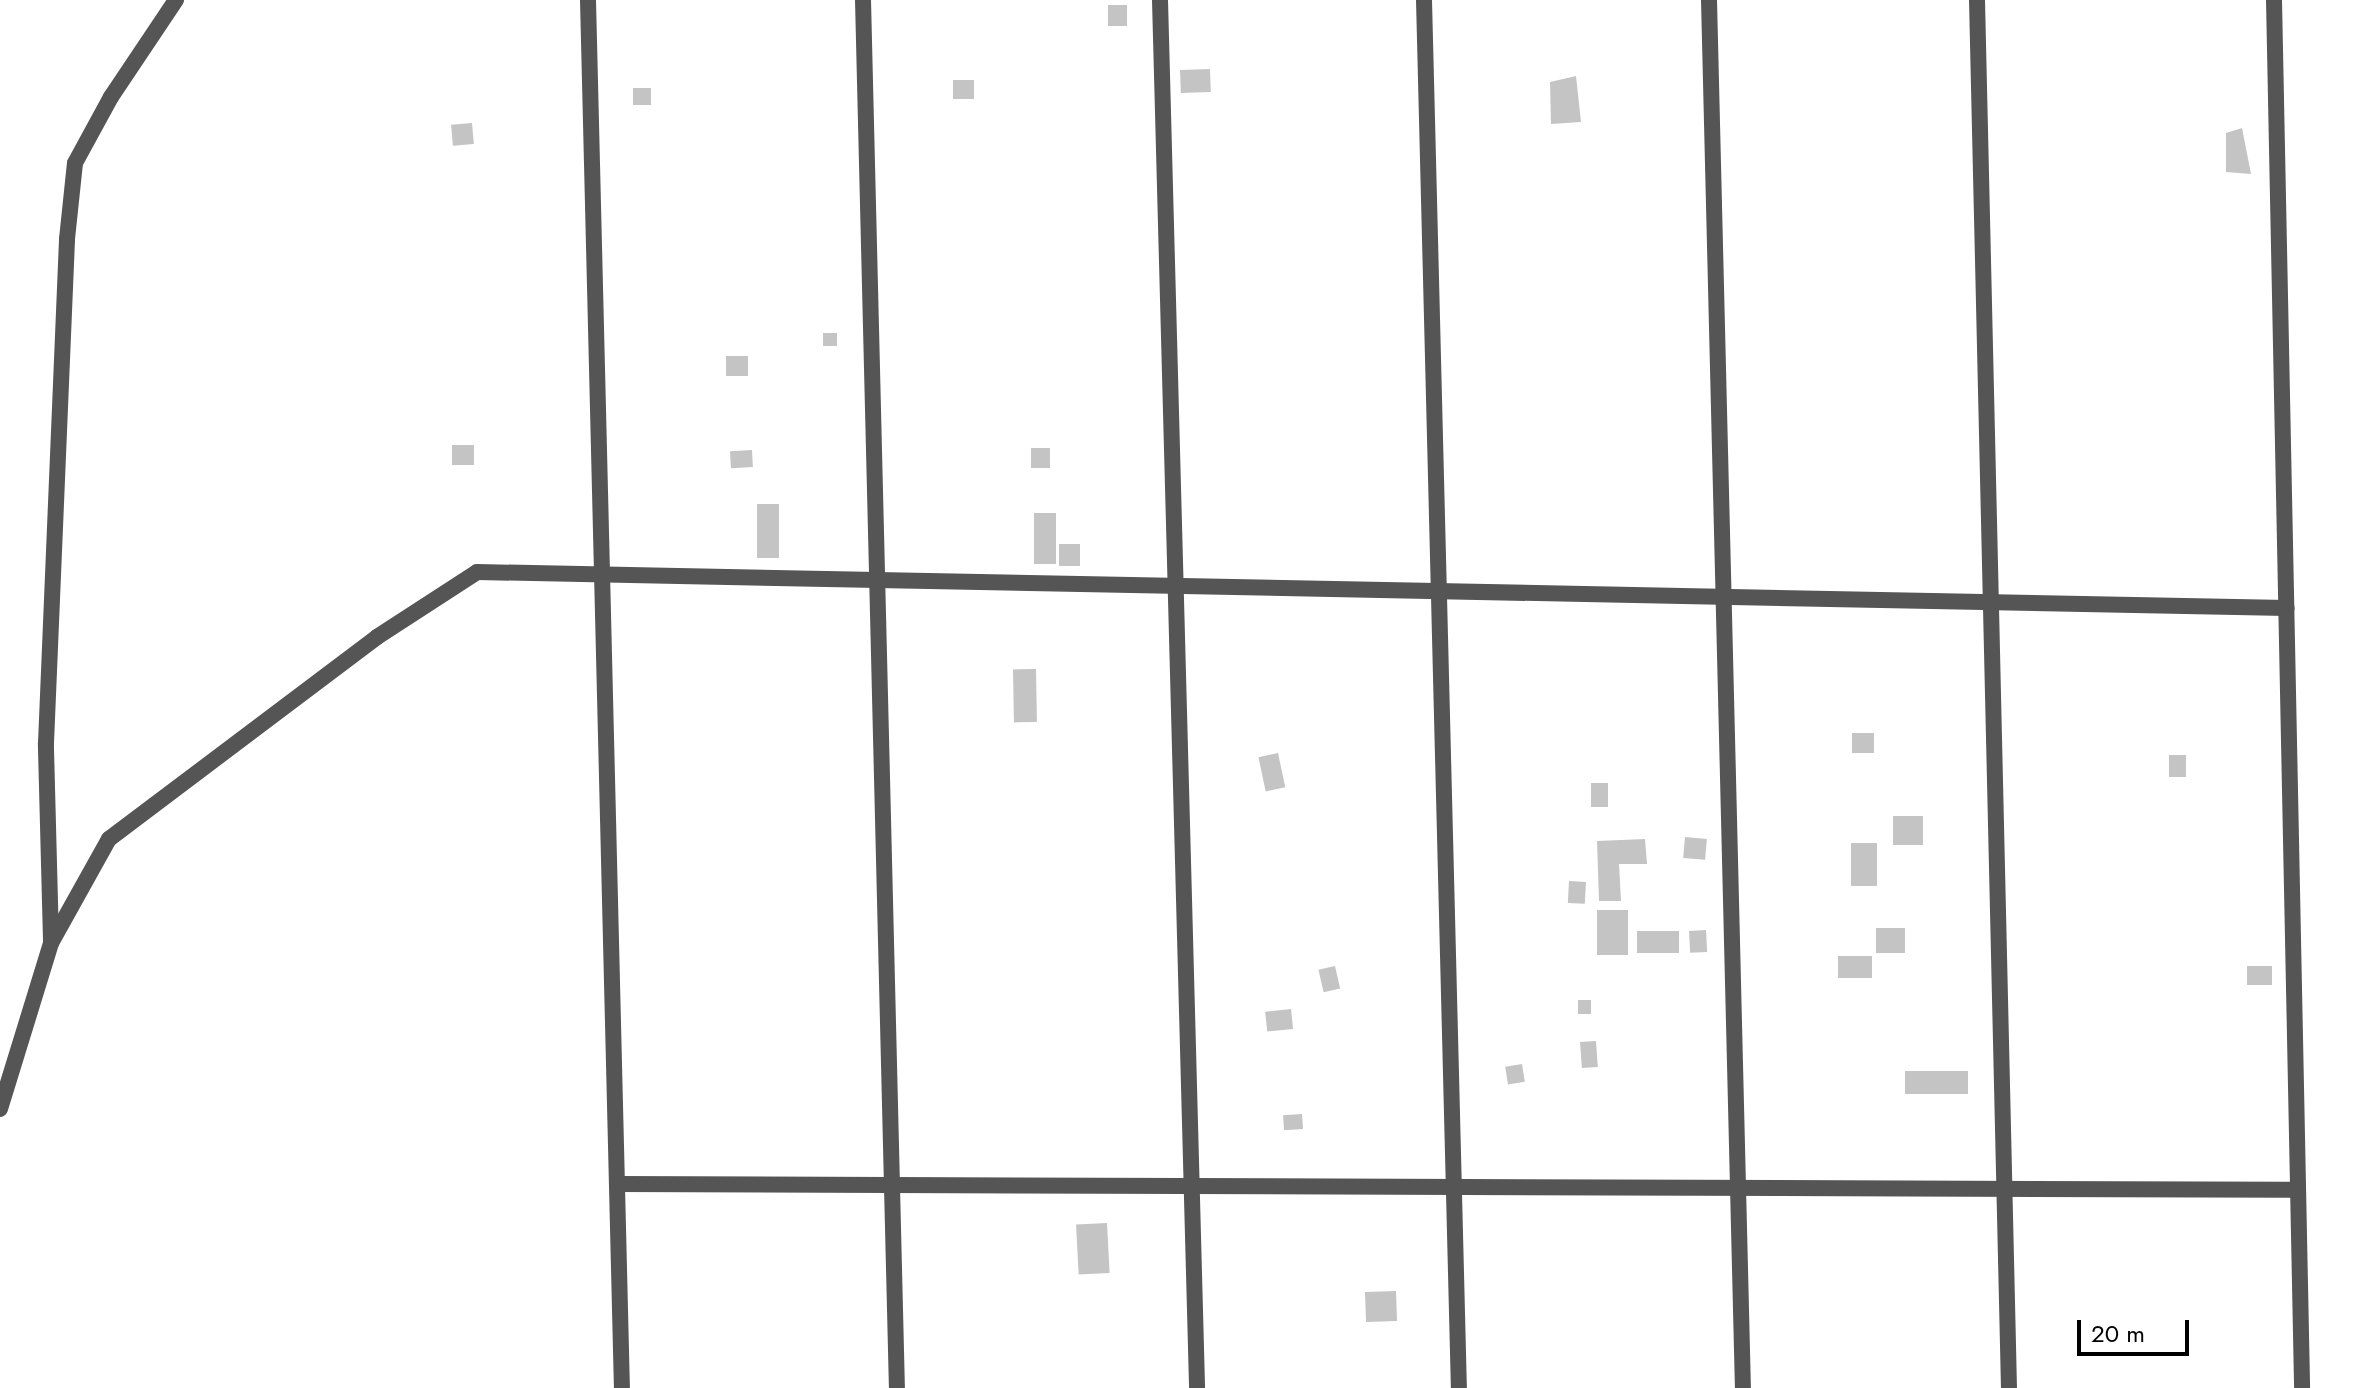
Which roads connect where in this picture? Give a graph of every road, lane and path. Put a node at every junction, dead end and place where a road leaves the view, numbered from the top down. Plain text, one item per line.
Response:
1 (176, 0) edge
2 (588, 0) edge
3 (863, 0) edge
4 (1160, 0) edge
5 (1424, 0) edge
6 (1709, 0) edge
7 (1977, 0) edge
8 (2274, 0) edge
9 (602, 575) junction
10 (877, 580) junction
11 (1176, 586) junction
12 (1439, 592) junction
13 (1724, 597) junction
14 (1987, 602) junction
15 (2287, 608) junction
16 (51, 943) junction
17 (0, 1109) edge
18 (617, 1184) junction
19 (892, 1185) junction
20 (1192, 1186) junction
21 (1454, 1187) junction
22 (1738, 1188) junction
23 (2003, 1189) junction
24 (2298, 1190) junction
25 (622, 1388) edge
26 (897, 1388) edge
27 (1197, 1388) edge
28 (1459, 1388) edge
29 (1743, 1388) edge
30 (2009, 1388) edge
31 (2302, 1388) edge

1 - 16 street
2 - 9 street
3 - 10 street
4 - 11 street
5 - 12 street
6 - 13 street
7 - 14 street
8 - 15 street
9 - 10 street
9 - 16 street
9 - 18 street
10 - 11 street
10 - 19 street
11 - 12 street
11 - 20 street
12 - 13 street
12 - 21 street
13 - 14 street
13 - 22 street
14 - 15 street
14 - 23 street
15 - 24 street
16 - 17 street
18 - 19 street
18 - 25 street
19 - 20 street
19 - 26 street
20 - 21 street
20 - 27 street
21 - 22 street
21 - 28 street
22 - 23 street
22 - 29 street
23 - 24 street
23 - 30 street
24 - 31 street

